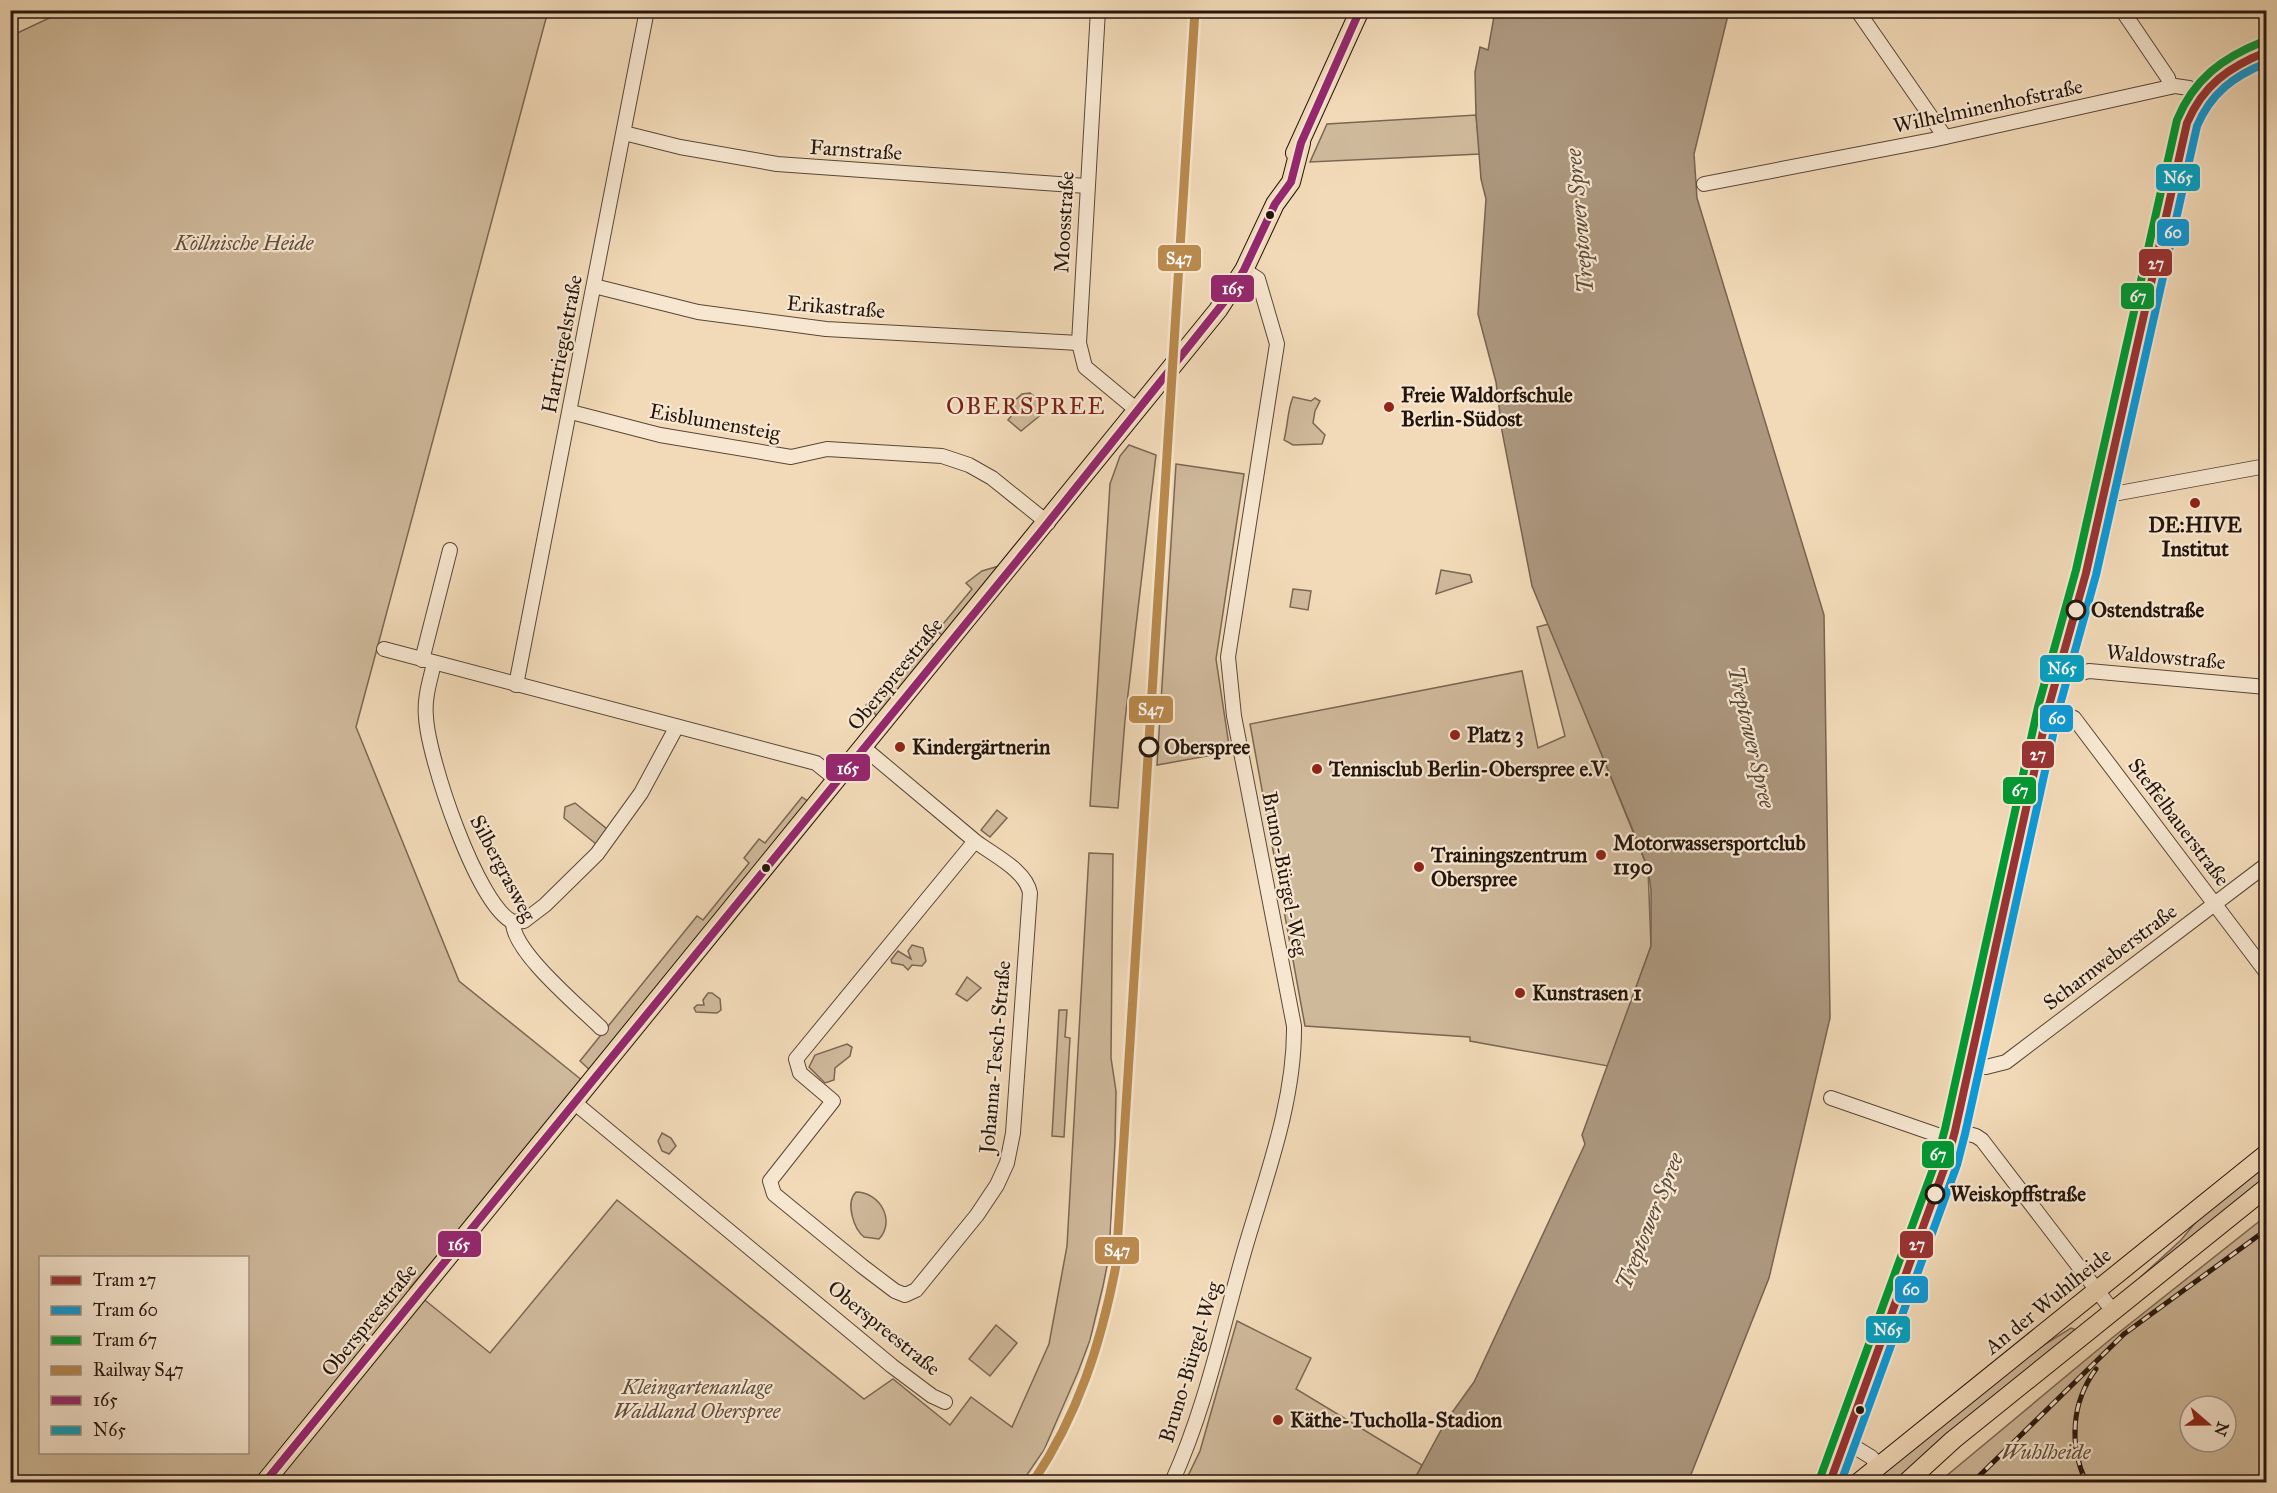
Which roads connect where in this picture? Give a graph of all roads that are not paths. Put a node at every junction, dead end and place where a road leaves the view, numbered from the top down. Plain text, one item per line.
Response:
1 (647, 10) edge
2 (1098, 10) edge
3 (1360, 10) edge
4 (1857, 10) edge
5 (2122, 10) edge
6 (2266, 54) edge
7 (2170, 87) junction
8 (2203, 96) junction
9 (624, 133) junction
10 (1945, 137) junction
11 (1704, 184) dead end
12 (1087, 186) junction
13 (1244, 270) junction
14 (594, 286) junction
15 (1078, 343) junction
16 (1138, 411) junction
17 (571, 412) junction
18 (2266, 466) edge
19 (2105, 490) junction
20 (1048, 523) junction
21 (450, 550) dead end
22 (384, 649) dead end
23 (428, 661) junction
24 (2062, 671) junction
25 (516, 685) junction
26 (2266, 687) edge
27 (2050, 710) junction
28 (676, 728) junction
29 (864, 748) junction
30 (837, 780) junction
31 (975, 841) junction
32 (2266, 865) edge
33 (2215, 904) junction
34 (513, 922) junction
35 (2266, 972) edge
36 (601, 1028) dead end
37 (1973, 1065) junction
38 (1831, 1098) dead end
39 (575, 1103) junction
40 (1957, 1136) junction
41 (2266, 1154) edge
42 (2266, 1188) edge
43 (2097, 1290) junction
44 (2112, 1310) junction
45 (945, 1402) dead end
46 (1848, 1443) junction
47 (1879, 1466) junction
48 (265, 1482) edge
49 (1172, 1482) edge
50 (1834, 1482) edge
51 (1859, 1482) edge
52 (1906, 1482) edge

1 - 9 street, Hartriegelstraße
2 - 12 street, Moosstraße
3 - 13 main road, Oberspreestraße
4 - 10 street
5 - 7 street
6 - 8 street
7 - 8 street, Wilhelminenhofstraße
7 - 10 street, Wilhelminenhofstraße
8 - 19 street
9 - 12 street, Farnstraße
9 - 14 street, Hartriegelstraße
10 - 11 street, Wilhelminenhofstraße
12 - 15 street, Moosstraße
13 - 16 main road, Oberspreestraße
13 - 49 street, Bruno-Bürgel-Weg
14 - 15 street, Erikastraße
14 - 17 street, Hartriegelstraße
15 - 16 street, Moosstraße
16 - 20 main road, Oberspreestraße
17 - 20 street, Eisblumensteig
17 - 25 street, Hartriegelstraße
18 - 19 street
19 - 24 street
20 - 29 main road, Oberspreestraße
21 - 23 street, Silbergrasweg
22 - 23 street
23 - 25 street
23 - 34 street, Silbergrasweg
24 - 26 street, Waldowstraße
24 - 27 street
25 - 28 street
27 - 33 street, Steffelbauerstraße
27 - 37 street
28 - 30 street
28 - 34 street
29 - 30 main road, Oberspreestraße
29 - 31 street, Johanna-Tesch-Straße
30 - 39 main road, Oberspreestraße
31 - 31 street, Johanna-Tesch-Straße
32 - 33 street, Scharnweberstraße
33 - 35 street, Steffelbauerstraße
33 - 37 street, Scharnweberstraße
34 - 36 street, Silbergrasweg
37 - 40 street
38 - 40 street
39 - 45 street, Oberspreestraße
39 - 48 main road, Oberspreestraße
40 - 43 street
40 - 46 street
41 - 43 main road, An der Wuhlheide
42 - 44 main road
43 - 44 street
43 - 47 main road, An der Wuhlheide
44 - 52 main road
46 - 47 street
46 - 50 street
47 - 51 main road, An der Wuhlheide

